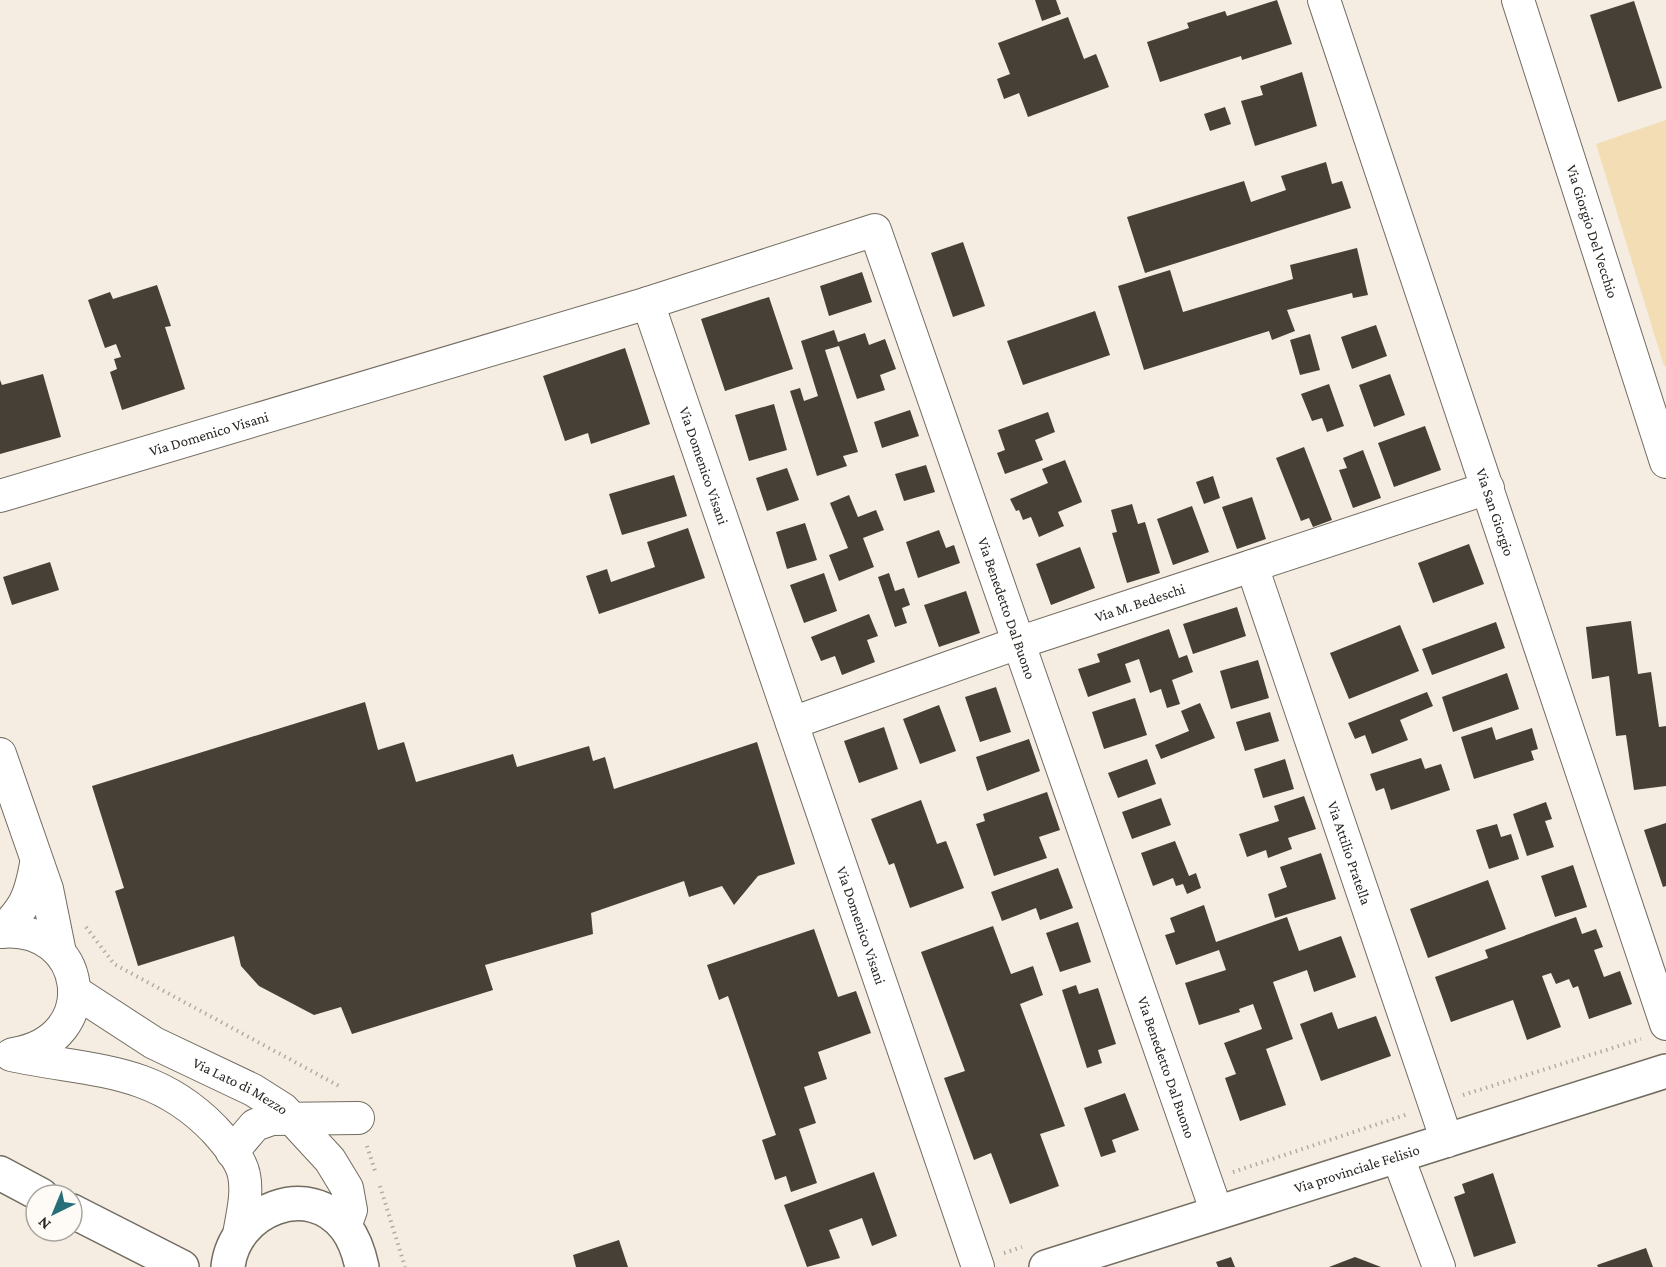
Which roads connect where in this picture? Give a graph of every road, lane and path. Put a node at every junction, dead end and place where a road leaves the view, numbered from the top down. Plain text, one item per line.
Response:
1 (1324, 0) edge
2 (1518, 0) edge
3 (648, 303) junction
4 (1659, 410) edge
5 (1666, 462) edge
6 (1488, 488) junction
7 (0, 496) edge
8 (1252, 566) junction
9 (1018, 643) junction
10 (792, 723) junction
11 (0, 754) edge
12 (36, 864) junction
13 (83, 923) dead end
14 (0, 932) edge
15 (60, 953) junction
16 (74, 991) junction
17 (1657, 1030) edge
18 (6, 1054) edge
19 (1666, 1071) edge
20 (1433, 1102) junction
21 (358, 1118) junction
22 (294, 1120) junction
23 (1447, 1141) junction
24 (232, 1152) junction
25 (1398, 1157) junction
26 (0, 1173) edge
27 (1205, 1182) junction
28 (24, 1186) edge
29 (1217, 1213) junction
30 (84, 1217) edge
31 (239, 1235) junction
32 (359, 1252) edge
33 (1036, 1256) edge
34 (977, 1264) edge
35 (182, 1267) edge
36 (228, 1267) edge
37 (405, 1267) edge
38 (1439, 1267) edge

1 - 6 street, Via San Giorgio
2 - 4 street, Via Giorgio Del Vecchio
3 - 7 street, Via Domenico Visani
3 - 9 street, Via Benedetto Dal Buono
3 - 10 street, Via Domenico Visani
4 - 5 street, Via Giorgio Del Vecchio
6 - 8 street, Via M. Bedeschi
6 - 17 street, Via San Giorgio
8 - 9 street, Via M. Bedeschi
8 - 20 street, Via Attilio Pratella
9 - 10 street, Via M. Bedeschi
9 - 27 street, Via Benedetto Dal Buono
10 - 34 street, Via Domenico Visani
11 - 12 street
12 - 14 street
12 - 15 street
13 - 21 path
14 - 15 street
15 - 16 street
16 - 18 street
16 - 22 street, Via Lato di Mezzo
17 - 20 path
18 - 24 street
19 - 23 main road, Via provinciale Felisio
20 - 23 street, Via Attilio Pratella
20 - 27 path
21 - 22 street
21 - 37 path
22 - 24 street
22 - 32 street, Via Lato di Mezzo
23 - 25 main road, Via provinciale Felisio
24 - 31 street
25 - 29 main road, Via provinciale Felisio
25 - 38 street
26 - 28 main road
27 - 29 street, Via Benedetto Dal Buono
29 - 33 main road, Via provinciale Felisio
30 - 35 main road
31 - 32 main road
31 - 36 main road
33 - 34 path

